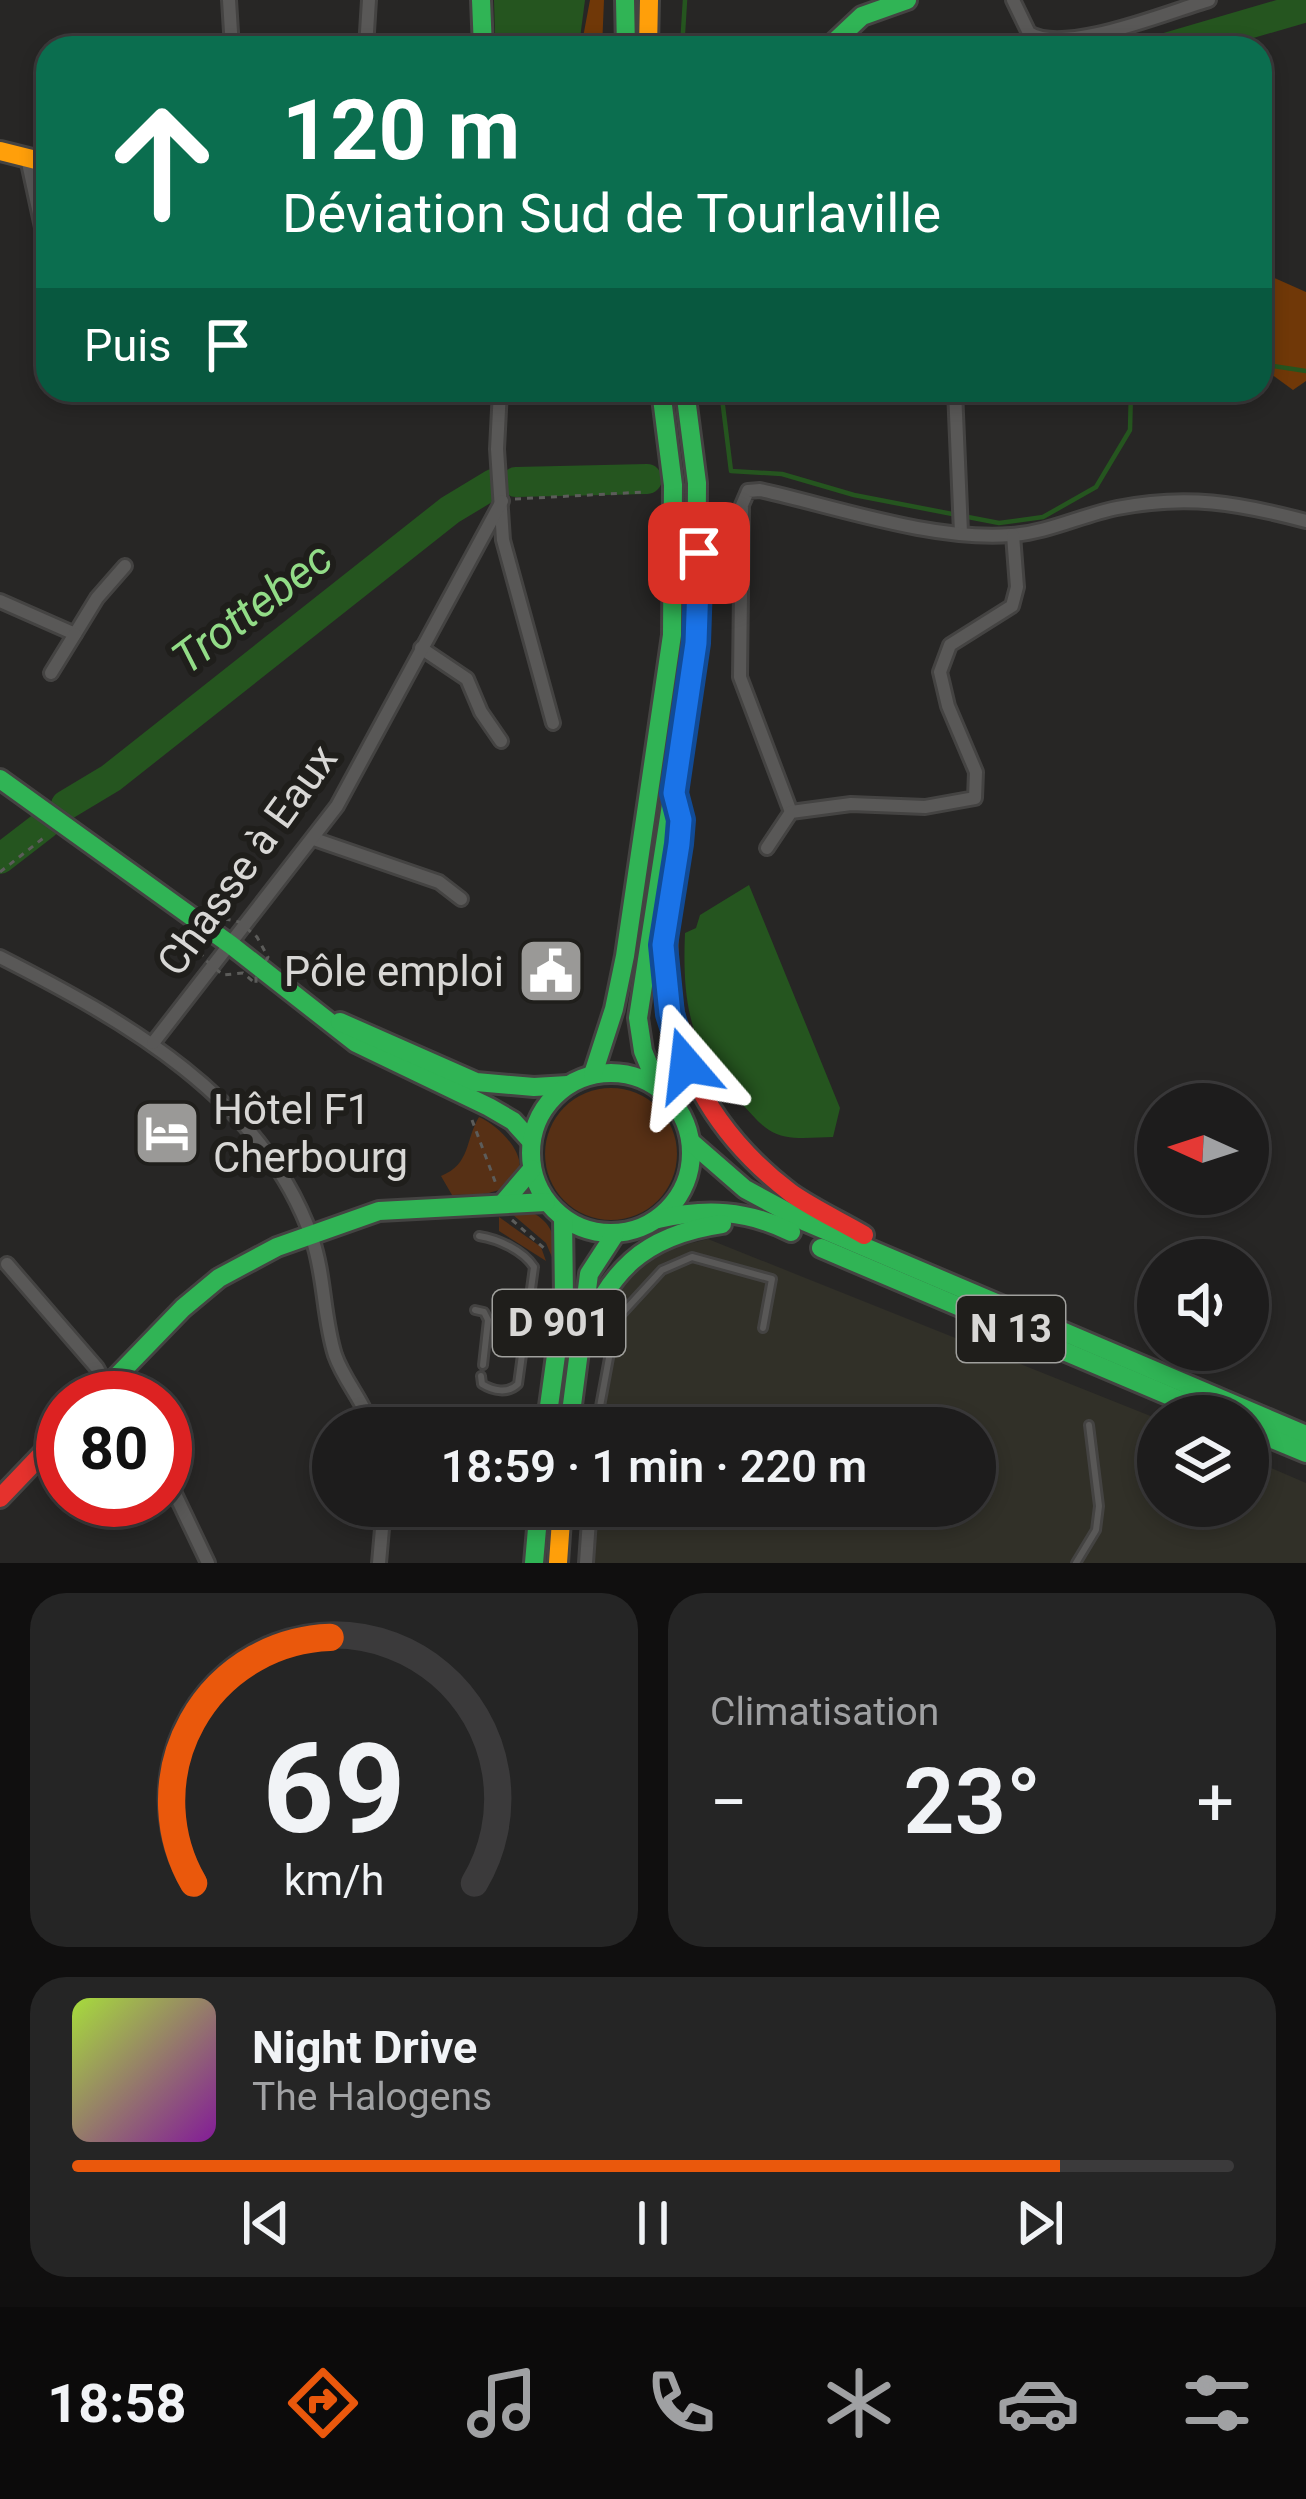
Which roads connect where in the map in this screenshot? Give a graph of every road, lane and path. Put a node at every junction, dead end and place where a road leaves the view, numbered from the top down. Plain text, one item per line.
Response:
1 (229, 0) edge
2 (369, 0) edge
3 (481, 0) edge
4 (625, 0) edge
5 (649, 0) edge
6 (907, 0) edge
7 (1013, 0) edge
8 (1209, 0) edge
9 (231, 36) edge
10 (367, 36) edge
11 (482, 36) edge
12 (626, 36) edge
13 (648, 36) edge
14 (845, 36) edge
15 (1034, 36) edge
16 (1077, 36) edge
17 (0, 151) edge
18 (27, 158) junction
19 (36, 160) edge
20 (36, 200) edge
21 (500, 402) edge
22 (662, 402) edge
23 (687, 402) edge
24 (956, 402) edge
25 (501, 490) junction
26 (645, 492) dead end
27 (1306, 521) edge
28 (961, 533) junction
29 (1013, 536) junction
30 (125, 566) dead end
31 (0, 601) edge
32 (75, 634) junction
33 (422, 648) junction
34 (51, 673) dead end
35 (553, 723) dead end
36 (500, 741) dead end
37 (0, 779) edge
38 (674, 793) junction
39 (791, 812) junction
40 (52, 831) dead end
41 (314, 839) junction
42 (766, 848) dead end
43 (0, 872) edge
44 (461, 899) dead end
45 (199, 934) dead end
46 (231, 945) junction
47 (0, 957) edge
48 (207, 962) dead end
49 (326, 1016) junction
50 (153, 1043) junction
51 (593, 1074) junction
52 (568, 1084) junction
53 (658, 1087) junction
54 (469, 1115) dead end
55 (531, 1142) junction
56 (691, 1142) junction
57 (532, 1168) junction
58 (501, 1197) junction
59 (546, 1202) junction
60 (563, 1219) junction
61 (658, 1219) junction
62 (615, 1234) junction
63 (311, 1235) junction
64 (478, 1236) dead end
65 (806, 1242) junction
66 (7, 1264) dead end
67 (935, 1274) junction
68 (476, 1310) dead end
69 (763, 1328) dead end
70 (579, 1345) junction
71 (483, 1365) dead end
72 (98, 1371) edge
73 (126, 1371) edge
74 (481, 1376) dead end
75 (1167, 1395) edge
76 (362, 1407) edge
77 (548, 1407) edge
78 (572, 1407) edge
79 (600, 1407) edge
80 (1089, 1425) dead end
81 (1306, 1435) edge
82 (1269, 1438) edge
83 (1306, 1453) edge
84 (36, 1460) edge
85 (0, 1498) edge
86 (191, 1527) edge
87 (383, 1527) edge
88 (537, 1527) edge
89 (561, 1527) edge
90 (589, 1527) edge
91 (208, 1563) edge
92 (380, 1563) edge
93 (534, 1563) edge
94 (558, 1563) edge
95 (586, 1563) edge
96 (1076, 1563) edge

1 - 9 street
2 - 10 street
3 - 11 main road
4 - 12 main road
5 - 13 main road
6 - 14 main road
7 - 15 street
8 - 16 street
17 - 18 main road
18 - 19 main road
18 - 20 street
21 - 25 street
22 - 51 main road
23 - 38 main road, N 13
24 - 28 street
25 - 26 path
25 - 33 street, Chasse à Eaux
25 - 35 street
27 - 29 street
28 - 29 street
28 - 39 street
29 - 39 street
30 - 32 street
31 - 32 street
32 - 34 street
33 - 36 street
33 - 41 street, Chasse à Eaux
37 - 46 main road
38 - 53 main road, N 13
38 - 67 main road, N 13
39 - 42 street
40 - 43 path
41 - 44 street
41 - 46 street, Chasse à Eaux
45 - 48 path
46 - 49 main road
46 - 50 street, Chasse à Eaux
47 - 50 street
49 - 52 main road
49 - 55 main road
50 - 63 street
51 - 52 main road
51 - 53 main road
52 - 55 main road
53 - 56 main road
54 - 58 path
55 - 57 main road
56 - 61 main road
56 - 67 main road, N 13
57 - 58 main road
57 - 59 main road
58 - 59 main road
58 - 63 main road
59 - 60 main road
60 - 62 main road
60 - 77 main road, D 901
61 - 62 main road
61 - 65 main road, N 13
62 - 70 main road, D 901
63 - 73 main road
63 - 76 street
64 - 74 lane
65 - 70 main road
65 - 75 main road, N 13
66 - 72 street
67 - 81 main road, N 13
68 - 71 lane
69 - 79 lane
70 - 78 main road, D 901
80 - 96 lane
82 - 83 main road
84 - 85 main road
86 - 91 street
87 - 92 street
88 - 93 main road
89 - 94 main road
90 - 95 street

